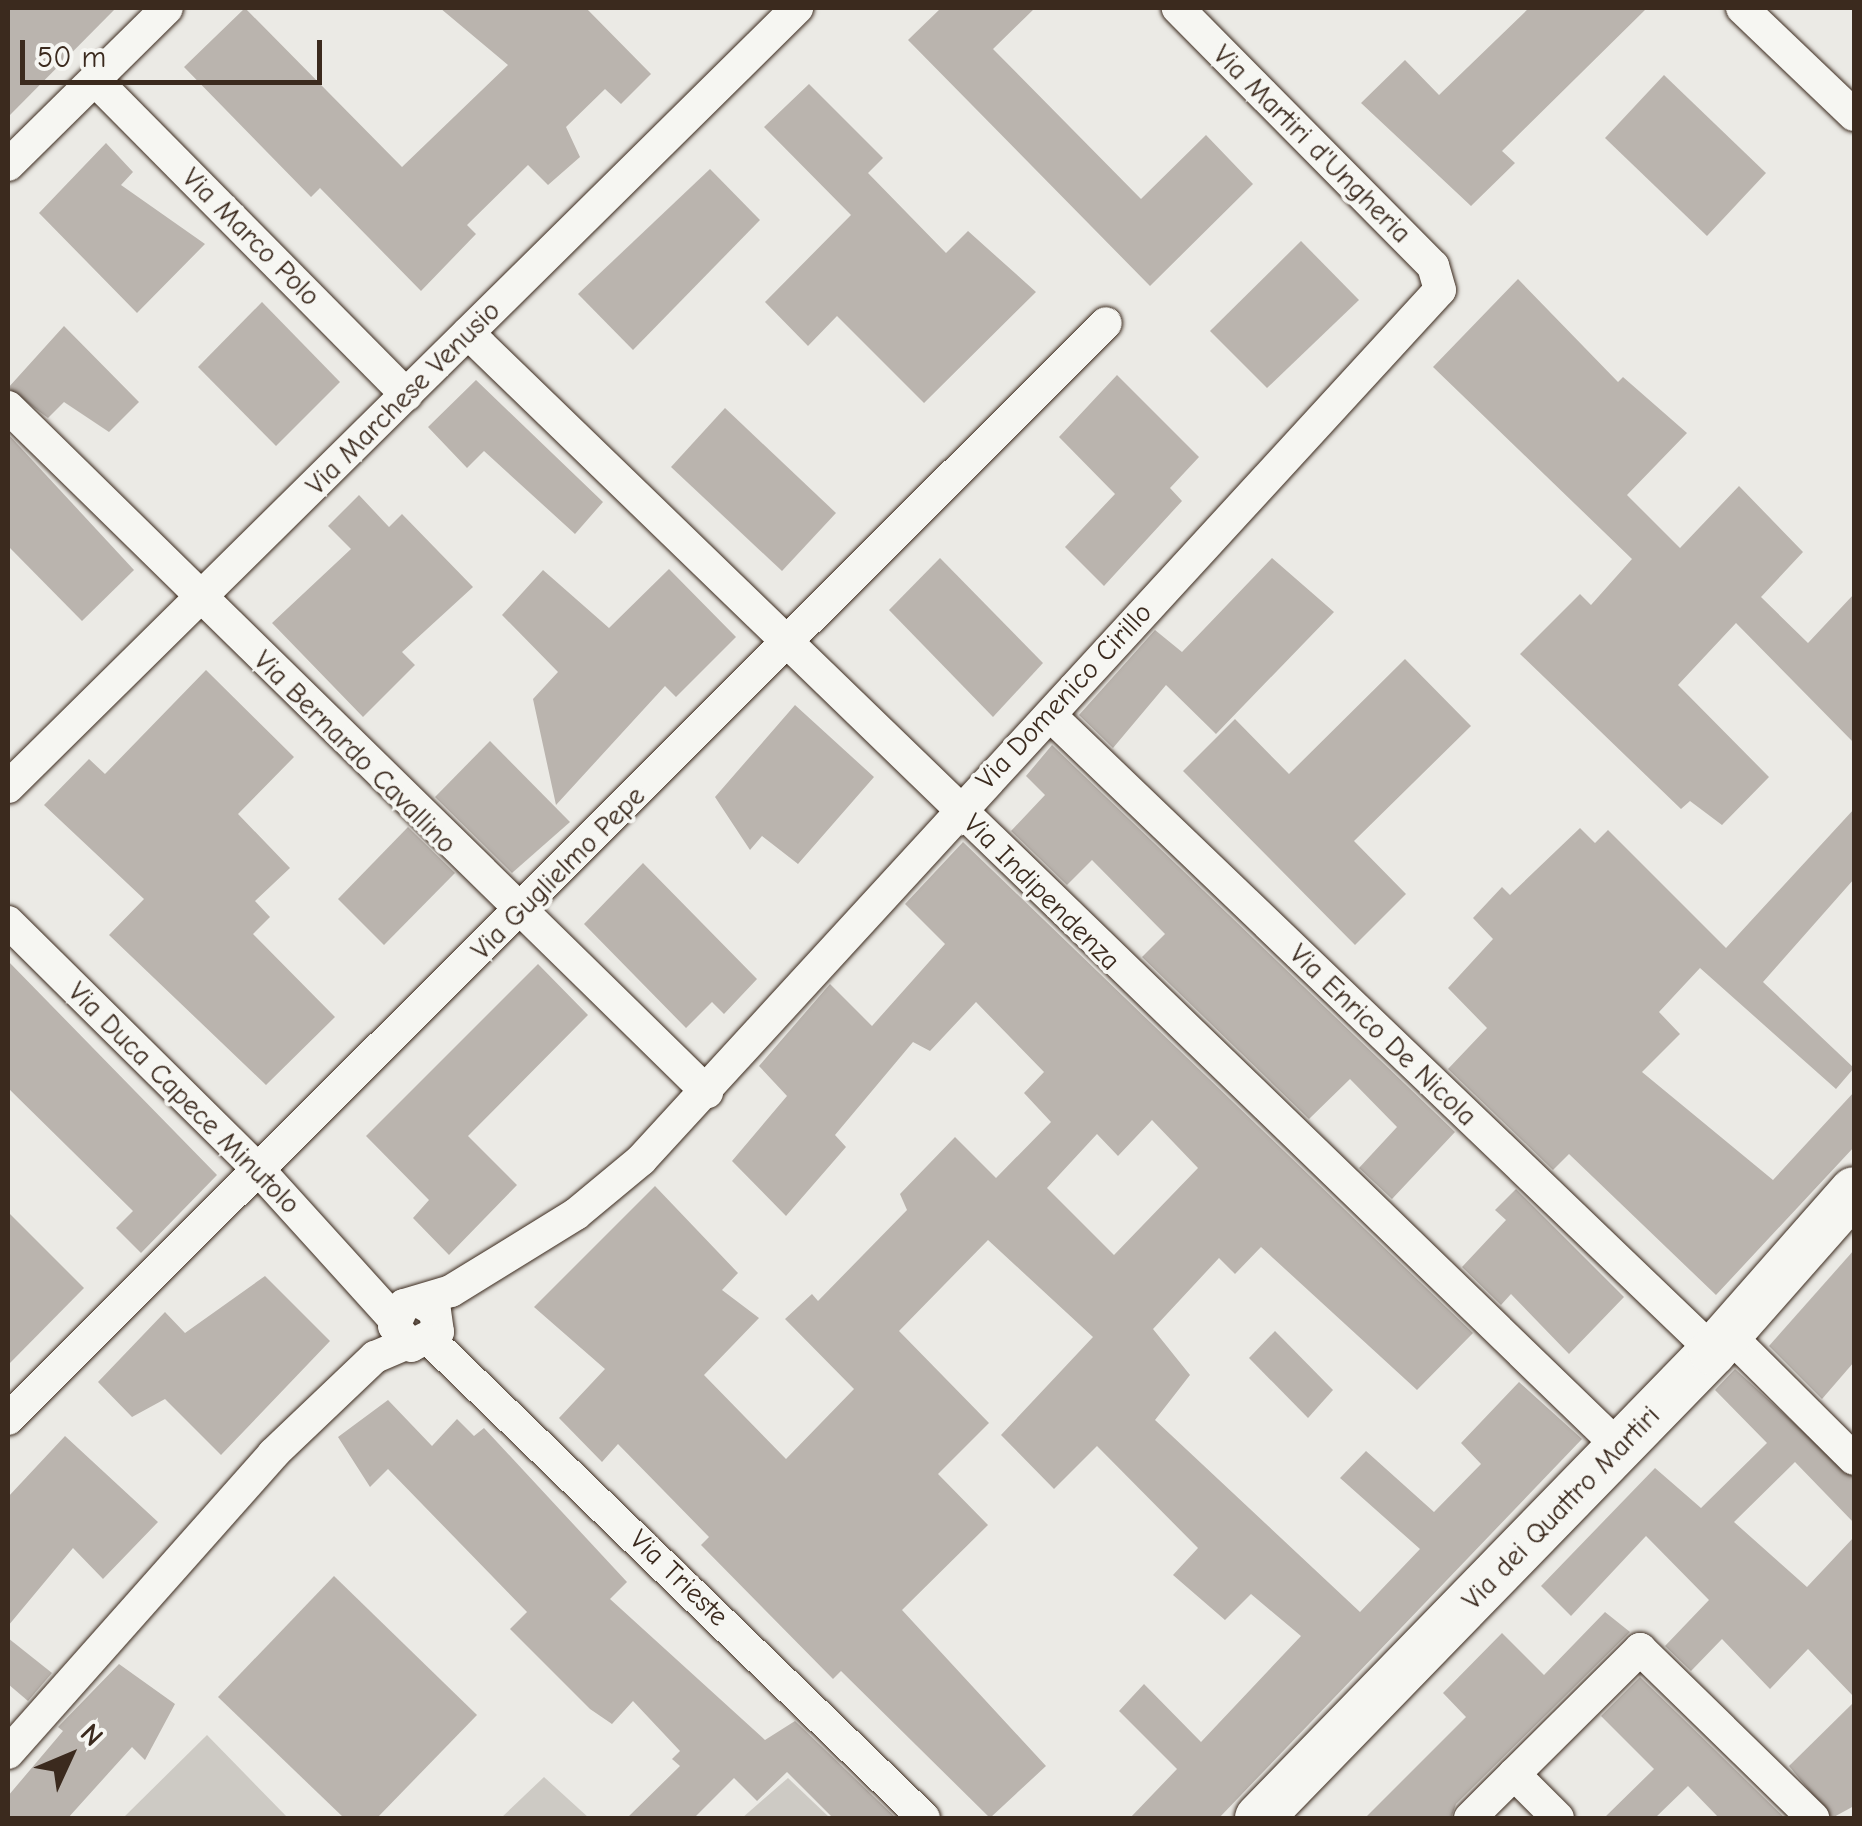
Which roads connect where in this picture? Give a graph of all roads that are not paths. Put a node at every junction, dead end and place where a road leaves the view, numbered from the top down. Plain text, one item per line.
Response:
1 (167, 8) edge
2 (798, 8) edge
3 (1178, 8) edge
4 (1742, 8) edge
5 (95, 80) junction
6 (1854, 115) edge
7 (8, 165) edge
8 (1441, 284) joint
9 (1106, 322) dead end
10 (468, 333) junction
11 (407, 395) junction
12 (8, 407) edge
13 (200, 599) junction
14 (790, 639) junction
15 (1054, 718) dead end
16 (8, 787) edge
17 (959, 808) junction
18 (518, 914) junction
19 (8, 922) edge
20 (707, 1092) junction
21 (258, 1169) junction
22 (1854, 1191) edge
23 (422, 1317) junction
24 (1720, 1342) junction
25 (8, 1419) edge
26 (1620, 1448) junction
27 (1854, 1460) edge
28 (8, 1754) edge
29 (1514, 1774) junction
30 (1278, 1812) edge
31 (924, 1818) edge
32 (1470, 1818) edge
33 (1558, 1818) edge
34 (1812, 1818) edge

1 - 5 street
2 - 10 street, Via Marchese Venusio
3 - 8 street, Via Martiri d'Ungheria
4 - 6 street
5 - 7 street
5 - 11 street, Via Marco Polo
8 - 17 street, Via Domenico Cirillo
9 - 14 street, Via Guglielmo Pepe
10 - 11 street, Via Marchese Venusio
10 - 14 street, Via Indipendenza
11 - 13 street, Via Marchese Venusio
12 - 13 street, Via Bernardo Cavallino
13 - 16 street, Via Marchese Venusio
13 - 18 street, Via Bernardo Cavallino
14 - 17 street, Via Indipendenza
14 - 18 street, Via Guglielmo Pepe
15 - 24 street, Via Enrico De Nicola
17 - 20 street, Via Domenico Cirillo
17 - 26 street, Via Indipendenza
18 - 20 street, Via Bernardo Cavallino
18 - 21 street, Via Guglielmo Pepe
19 - 21 street, Via Duca Capece Minutolo
20 - 23 street, Via Domenico Cirillo
21 - 23 street, Via Duca Capece Minutolo
21 - 25 street, Via Guglielmo Pepe
22 - 24 street, Via dei Quattro Martiri
23 - 28 street
23 - 31 street, Via Trieste
24 - 26 street, Via dei Quattro Martiri
24 - 27 street, Via Enrico De Nicola
26 - 30 street, Via dei Quattro Martiri
29 - 32 street
29 - 33 street
29 - 34 street

